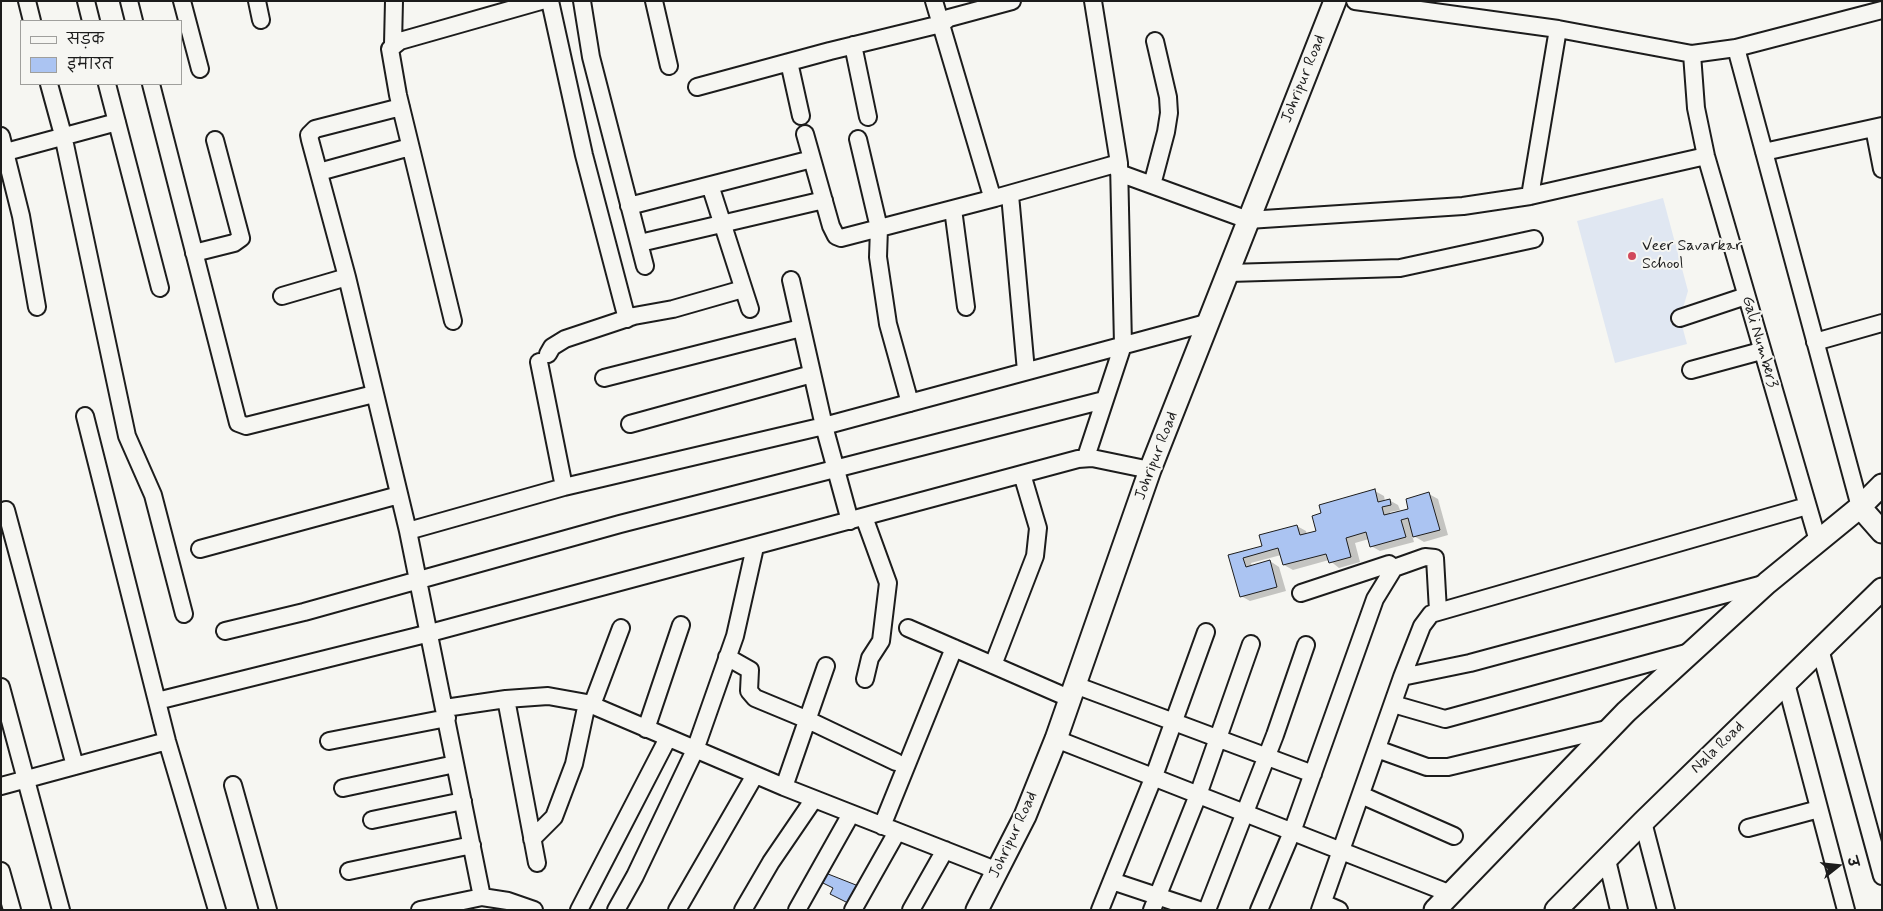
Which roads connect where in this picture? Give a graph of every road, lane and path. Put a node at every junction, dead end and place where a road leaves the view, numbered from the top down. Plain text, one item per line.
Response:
1 (27, 1) edge
2 (86, 1) edge
3 (129, 1) edge
4 (182, 1) edge
5 (257, 1) edge
6 (394, 1) edge
7 (541, 1) edge
8 (550, 1) edge
9 (582, 1) edge
10 (654, 1) edge
11 (934, 1) edge
12 (1012, 1) edge
13 (1093, 1) edge
14 (1336, 1) edge
15 (1355, 1) edge
16 (1882, 10) edge
17 (32, 20) edge
18 (91, 20) edge
19 (134, 20) edge
20 (261, 20) dead end
21 (942, 24) junction
22 (1558, 29) junction
23 (1155, 41) dead end
24 (393, 44) junction
25 (853, 45) junction
26 (1736, 48) junction
27 (1692, 54) junction
28 (790, 62) junction
29 (669, 66) dead end
30 (200, 69) dead end
31 (49, 85) edge
32 (107, 85) edge
33 (151, 85) edge
34 (697, 87) dead end
35 (401, 107) junction
36 (801, 116) dead end
37 (868, 117) dead end
38 (117, 122) junction
39 (1878, 127) edge
40 (805, 134) dead end
41 (63, 135) junction
42 (858, 139) dead end
43 (215, 140) dead end
44 (4, 144) edge
45 (410, 147) junction
46 (1764, 152) junction
47 (1706, 156) junction
48 (812, 159) junction
49 (1119, 168) junction
50 (1882, 169) edge
51 (319, 172) junction
52 (710, 185) junction
53 (1152, 185) junction
54 (1530, 196) junction
55 (1002, 197) junction
56 (824, 200) junction
57 (628, 206) junction
58 (953, 209) junction
59 (1248, 220) junction
60 (722, 223) junction
61 (879, 228) junction
62 (1534, 240) dead end
63 (640, 243) junction
64 (194, 253) junction
65 (645, 266) dead end
66 (1229, 273) junction
67 (347, 277) junction
68 (791, 280) dead end
69 (160, 288) dead end
70 (743, 289) junction
71 (282, 296) dead end
72 (1746, 296) junction
73 (37, 307) dead end
74 (966, 307) dead end
75 (750, 309) dead end
76 (1680, 318) dead end
77 (627, 319) junction
78 (453, 321) dead end
79 (1210, 322) junction
80 (1882, 323) edge
81 (801, 328) junction
82 (1815, 342) junction
83 (1123, 345) junction
84 (1762, 351) junction
85 (1691, 370) dead end
86 (1026, 371) junction
87 (812, 374) junction
88 (604, 378) dead end
89 (374, 394) junction
90 (1104, 400) junction
91 (910, 402) junction
92 (85, 416) dead end
93 (630, 424) dead end
94 (824, 426) junction
95 (1086, 458) junction
96 (836, 470) junction
97 (1150, 470) junction
98 (1022, 474) junction
99 (1882, 485) edge
100 (564, 487) junction
101 (399, 495) junction
102 (1807, 506) junction
103 (6, 510) dead end
104 (857, 519) junction
105 (1870, 519) edge
106 (408, 531) junction
107 (1818, 541) junction
108 (755, 547) junction
109 (200, 549) dead end
110 (1394, 568) junction
111 (418, 579) junction
112 (1767, 582) junction
113 (1882, 589) edge
114 (1301, 593) dead end
115 (1438, 611) junction
116 (184, 614) dead end
117 (681, 625) dead end
118 (622, 628) dead end
119 (908, 628) dead end
120 (225, 631) dead end
121 (1206, 632) dead end
122 (430, 633) junction
123 (1251, 644) dead end
124 (1306, 645) dead end
125 (954, 648) junction
126 (1820, 649) junction
127 (1690, 652) junction
128 (727, 657) junction
129 (993, 665) junction
130 (826, 666) dead end
131 (1402, 678) junction
132 (865, 679) dead end
133 (1786, 683) junction
134 (1, 687) edge
135 (1073, 692) junction
136 (506, 699) junction
137 (157, 701) junction
138 (590, 704) junction
139 (1393, 704) junction
140 (446, 713) junction
141 (808, 720) junction
142 (1173, 722) junction
143 (1611, 728) junction
144 (646, 729) junction
145 (668, 738) junction
146 (1218, 738) junction
147 (1056, 739) junction
148 (167, 741) junction
149 (329, 741) dead end
150 (1377, 749) junction
151 (695, 750) junction
152 (1266, 757) junction
153 (896, 762) dead end
154 (455, 764) junction
155 (75, 766) junction
156 (1313, 774) junction
157 (755, 775) junction
158 (1154, 776) junction
159 (26, 779) junction
160 (1, 786) edge
161 (233, 786) dead end
162 (784, 787) junction
163 (343, 788) dead end
164 (1198, 795) junction
165 (1361, 795) junction
166 (814, 799) junction
167 (463, 801) junction
168 (1819, 809) junction
169 (1243, 813) junction
170 (851, 814) junction
171 (372, 820) dead end
172 (1643, 822) junction
173 (1748, 828) dead end
174 (889, 829) junction
175 (1292, 832) junction
176 (1454, 836) dead end
177 (532, 839) junction
178 (472, 845) junction
179 (945, 850) junction
180 (1342, 850) junction
181 (1607, 860) junction
182 (538, 863) dead end
183 (349, 870) dead end
184 (998, 871) junction
185 (1, 872) edge
186 (1882, 876) edge
187 (1112, 881) junction
188 (1451, 894) junction
189 (482, 897) junction
190 (1155, 904) edge
191 (461, 906) edge
192 (1321, 906) edge
193 (1565, 906) edge
194 (12, 910) edge
195 (61, 910) edge
196 (217, 910) edge
197 (268, 910) edge
198 (420, 910) edge
199 (534, 910) edge
200 (579, 910) edge
201 (616, 910) edge
202 (677, 910) edge
203 (743, 910) edge
204 (797, 910) edge
205 (853, 910) edge
206 (911, 910) edge
207 (977, 910) edge
208 (1100, 910) edge
209 (1199, 910) edge
210 (1206, 910) edge
211 (1258, 910) edge
212 (1339, 910) edge
213 (1435, 910) edge
214 (1619, 910) edge
215 (1666, 910) edge
216 (1846, 910) edge

1 - 17 street
2 - 18 street
3 - 19 street
4 - 30 street
5 - 20 street
6 - 24 street
7 - 24 street
8 - 77 street
9 - 57 street
10 - 29 street
11 - 21 street
12 - 21 street
13 - 49 street
14 - 59 street, Johripur Road
15 - 22 street
16 - 26 street
21 - 25 street
21 - 55 street
22 - 27 street
22 - 54 street
23 - 53 street
24 - 35 street
25 - 28 street
25 - 37 street
26 - 27 street
26 - 46 street
27 - 47 street, Gali Number3
28 - 34 street
28 - 36 street
31 - 41 street
32 - 38 street
33 - 64 street
35 - 45 street
35 - 51 street
38 - 41 street
38 - 69 street
39 - 46 street
39 - 50 street
40 - 48 street
41 - 44 street
41 - 116 street
42 - 61 street
43 - 64 street
44 - 73 street
45 - 51 street
45 - 78 street
46 - 82 street
47 - 54 street
47 - 72 street, Gali Number3
48 - 52 street
48 - 56 street
49 - 53 street
49 - 55 street
49 - 83 street
51 - 67 street
52 - 57 street
52 - 60 street
53 - 59 street
54 - 59 street
55 - 58 street
55 - 86 street
56 - 60 street
56 - 61 street
57 - 63 street
58 - 61 street
58 - 74 street
59 - 66 street, Johripur Road
60 - 63 street
60 - 70 street
61 - 91 street
62 - 66 street
63 - 65 street
64 - 89 street
66 - 79 street, Johripur Road
67 - 71 street
67 - 89 street
68 - 81 street
70 - 75 street
70 - 77 street
72 - 76 street
72 - 84 street, Gali Number3
77 - 100 street
79 - 83 street
79 - 97 street, Johripur Road
80 - 82 street
81 - 87 street
81 - 88 street
82 - 105 street
83 - 86 street
83 - 90 street
84 - 85 street
84 - 102 street, Gali Number3
86 - 91 street
87 - 93 street
87 - 94 street
89 - 101 street
90 - 95 street
90 - 96 street
91 - 94 street
92 - 137 street
94 - 96 street
94 - 100 street
95 - 97 street
95 - 98 street
96 - 104 street
96 - 111 street
97 - 135 street, Johripur Road
98 - 104 street
98 - 129 street
99 - 105 street
100 - 106 street
101 - 106 street
101 - 109 street
102 - 107 street, Gali Number3
102 - 115 street
103 - 155 street
104 - 108 street
104 - 132 street
105 - 107 street
106 - 111 street
107 - 112 street
108 - 122 street
108 - 128 street
110 - 114 street
110 - 115 street
110 - 156 street
111 - 120 street
111 - 122 street
112 - 127 street
112 - 131 street
113 - 126 street, Nala Road
115 - 131 street
117 - 144 street
118 - 138 street
119 - 125 street
121 - 142 street
122 - 137 street
122 - 140 street
123 - 146 street
124 - 152 street
125 - 129 street
125 - 174 street
126 - 133 street, Nala Road
126 - 186 street
127 - 139 street
127 - 143 street
128 - 141 street
128 - 151 street
129 - 135 street
130 - 141 street
131 - 139 street
133 - 168 street
133 - 172 street, Nala Road
134 - 159 street
135 - 142 street
135 - 147 street, Johripur Road
136 - 138 street
136 - 140 street
136 - 177 street
137 - 148 street
138 - 144 street
138 - 177 street
139 - 150 street
140 - 149 street
140 - 154 street
141 - 153 street
141 - 162 street
142 - 146 street
142 - 158 street
143 - 150 street
143 - 188 street
144 - 145 street
145 - 151 street
145 - 200 street
146 - 152 street
146 - 164 street
147 - 158 street
147 - 184 street, Johripur Road
148 - 155 street
148 - 196 street
150 - 165 street
151 - 157 street
151 - 201 street
152 - 156 street
152 - 169 street
154 - 163 street
154 - 167 street
155 - 159 street
156 - 175 street
157 - 162 street
157 - 202 street
158 - 164 street
158 - 187 street
159 - 160 street
159 - 195 street
161 - 197 street
162 - 166 street
164 - 169 street
164 - 190 street
165 - 176 street
165 - 180 street
166 - 170 street
166 - 203 street
167 - 171 street
167 - 178 street
168 - 173 street
168 - 216 street
169 - 175 street
169 - 210 street
170 - 174 street
170 - 204 street
172 - 181 street, Nala Road
172 - 215 street
174 - 179 street
174 - 205 street
175 - 180 street
175 - 211 street
177 - 182 street
178 - 183 street
178 - 189 street
179 - 184 street
179 - 206 street
180 - 188 street
180 - 192 street
181 - 193 street, Nala Road
181 - 214 street
184 - 207 street, Johripur Road
185 - 194 street
187 - 190 street
187 - 208 street
188 - 213 street
189 - 191 street
189 - 199 street
190 - 209 street
191 - 198 street
192 - 212 street

